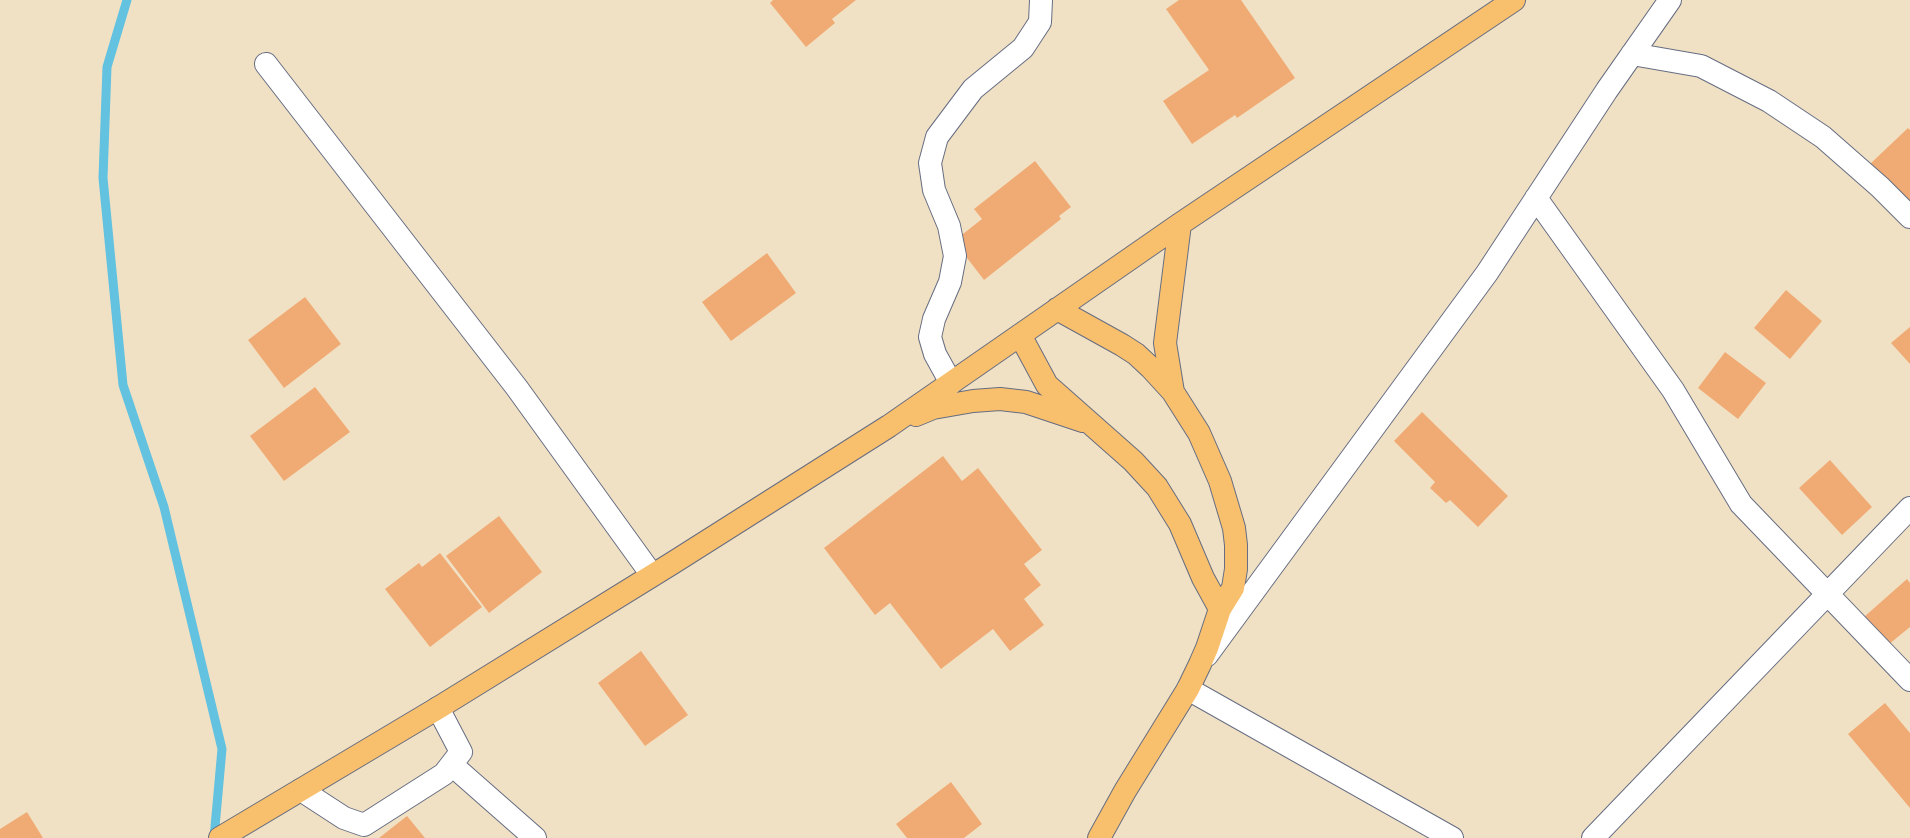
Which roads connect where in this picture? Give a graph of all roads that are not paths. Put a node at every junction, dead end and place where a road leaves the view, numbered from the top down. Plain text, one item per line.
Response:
1 (1041, 0) edge
2 (1514, 0) edge
3 (1670, 0) edge
4 (1632, 54) junction
5 (266, 64) dead end
6 (1536, 198) junction
7 (1910, 217) edge
8 (1180, 224) junction
9 (1057, 309) junction
10 (1020, 335) junction
11 (951, 383) junction
12 (1173, 392) junction
13 (1090, 424) junction
14 (889, 426) junction
15 (1910, 508) edge
16 (652, 575) junction
17 (1828, 594) junction
18 (1220, 610) junction
19 (1200, 664) junction
20 (1910, 680) edge
21 (1188, 689) junction
22 (438, 708) junction
23 (452, 764) junction
24 (301, 790) junction
25 (220, 838) edge
26 (535, 838) edge
27 (1099, 838) edge
28 (1452, 838) edge
29 (1593, 838) edge

1 - 11 street
2 - 8 main road
3 - 4 street
4 - 6 street
4 - 7 street
5 - 16 street
6 - 17 street
6 - 19 street
8 - 9 main road
8 - 12 main road
9 - 10 main road
9 - 12 main road
10 - 11 main road
10 - 13 main road
11 - 14 main road
12 - 18 main road
13 - 14 main road
13 - 18 main road
14 - 16 main road
15 - 17 street
16 - 22 main road
17 - 20 street
17 - 29 street
18 - 19 main road
19 - 21 main road
21 - 27 main road
21 - 28 street
22 - 23 street
22 - 24 main road
23 - 24 street
23 - 26 street
24 - 25 main road

